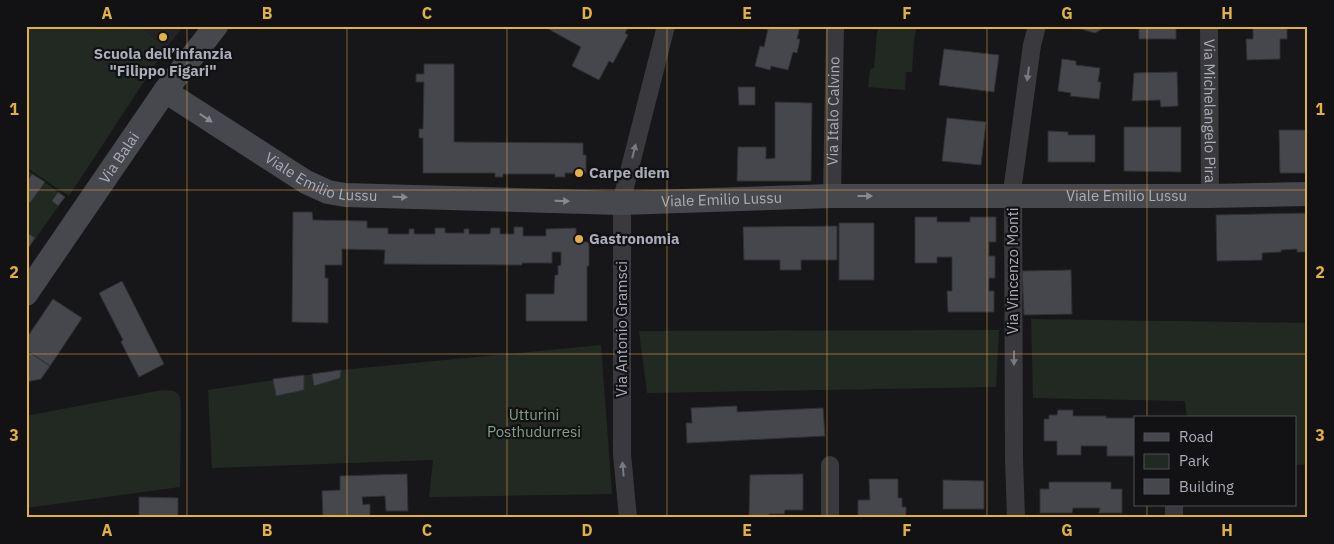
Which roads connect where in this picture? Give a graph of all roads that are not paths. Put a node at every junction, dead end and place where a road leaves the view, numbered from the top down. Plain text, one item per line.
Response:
1 (216, 26) edge
2 (666, 26) edge
3 (835, 26) edge
4 (1037, 26) edge
5 (1209, 26) edge
6 (165, 91) junction
7 (1308, 194) edge
8 (832, 196) junction
9 (1013, 196) junction
10 (1210, 196) junction
11 (621, 203) junction
12 (26, 294) edge
13 (830, 465) dead end
14 (628, 518) edge
15 (830, 518) edge
16 (1016, 518) edge

1 - 6 street, Via Balai
11 -> 2 street, Via Antonio Gramsci
3 - 8 street, Via Italo Calvino
4 -> 9 street, Via Vincenzo Monti
5 - 10 street, Via Michelangelo Pira
6 -> 11 street, Viale Emilio Lussu
6 - 12 street, Via Balai
7 - 10 street, Viale Emilio Lussu
8 -> 9 street, Viale Emilio Lussu
8 - 11 street, Viale Emilio Lussu
9 - 10 street, Viale Emilio Lussu
9 -> 16 street, Via Vincenzo Monti
14 -> 11 street, Via Antonio Gramsci
13 - 15 street

